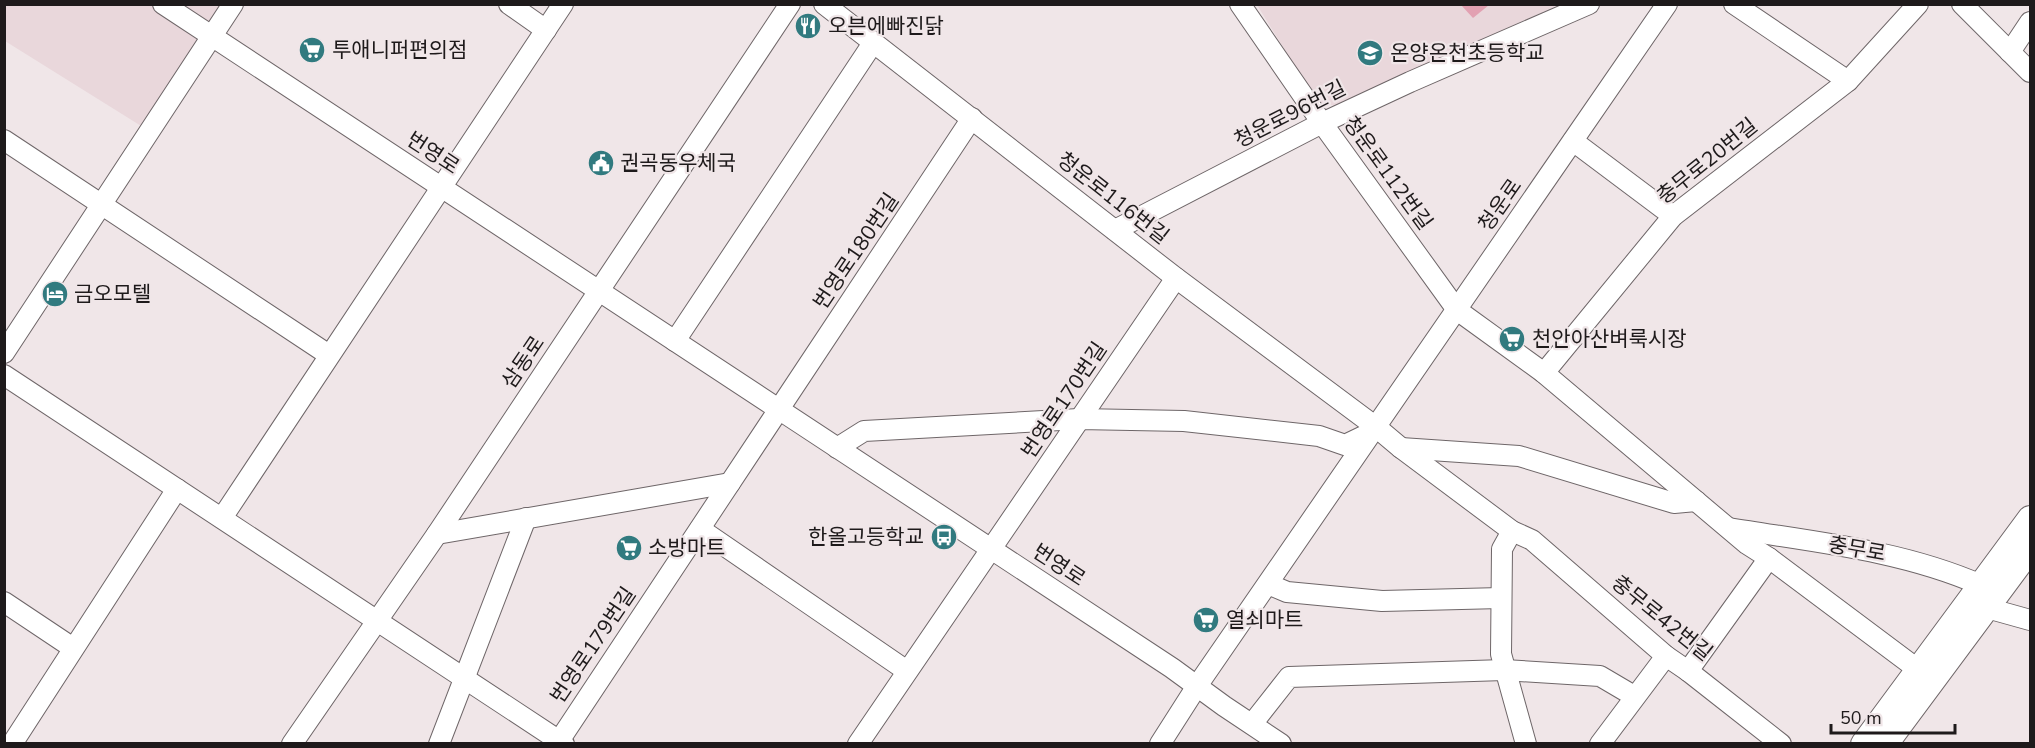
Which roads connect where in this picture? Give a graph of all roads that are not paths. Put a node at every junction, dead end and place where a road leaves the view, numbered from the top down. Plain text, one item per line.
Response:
1 (163, 4) edge
2 (233, 4) edge
3 (509, 4) edge
4 (563, 4) edge
5 (790, 4) edge
6 (824, 4) edge
7 (1240, 4) edge
8 (1589, 4) edge
9 (1667, 4) edge
10 (1734, 4) edge
11 (1918, 4) edge
12 (1962, 4) edge
13 (2031, 22) edge
14 (546, 30) junction
15 (212, 36) junction
16 (873, 43) junction
17 (2010, 52) junction
18 (2031, 72) edge
19 (1848, 81) junction
20 (972, 118) junction
21 (1322, 123) junction
22 (4, 140) edge
23 (1573, 141) junction
24 (443, 188) junction
25 (102, 204) junction
26 (1673, 216) junction
27 (1114, 230) junction
28 (1176, 278) junction
29 (598, 291) junction
30 (1457, 310) junction
31 (675, 341) junction
32 (4, 353) edge
33 (329, 355) junction
34 (1544, 373) junction
35 (4, 375) edge
36 (779, 410) junction
37 (1079, 419) junction
38 (1374, 430) junction
39 (837, 448) junction
40 (1401, 448) junction
41 (730, 483) junction
42 (177, 489) junction
43 (1696, 501) junction
44 (222, 518) junction
45 (526, 518) junction
46 (2031, 518) edge
47 (1729, 528) junction
48 (700, 529) junction
49 (1512, 531) junction
50 (437, 534) junction
51 (991, 549) junction
52 (2031, 550) edge
53 (1769, 558) junction
54 (1268, 584) junction
55 (1981, 585) junction
56 (1501, 598) junction
57 (4, 602) edge
58 (1987, 608) junction
59 (376, 620) junction
60 (2031, 620) edge
61 (73, 648) junction
62 (1666, 656) junction
63 (1504, 670) junction
64 (907, 671) junction
65 (1688, 671) junction
66 (1925, 675) junction
67 (465, 679) junction
68 (1197, 686) junction
69 (1634, 696) junction
70 (1252, 724) junction
71 (560, 742) edge
72 (12, 744) edge
73 (292, 744) edge
74 (439, 744) edge
75 (858, 744) edge
76 (1160, 744) edge
77 (1281, 744) edge
78 (1526, 744) edge
79 (1600, 744) edge
80 (1781, 744) edge
81 (1863, 744) edge
82 (1886, 744) edge

1 - 15 street, 번영로
2 - 15 street
3 - 14 street
4 - 14 street
5 - 29 street, 삼동로
6 - 16 street, 청운로116번길
7 - 21 street, 청운로112번길
8 - 21 street, 청운로96번길
9 - 23 street, 청운로
10 - 19 street
11 - 19 street, 충무로20번길
12 - 17 street
13 - 17 street
14 - 24 street
15 - 24 street, 번영로
15 - 25 street
16 - 20 street, 청운로116번길
16 - 31 street
17 - 18 street
19 - 26 street, 충무로20번길
20 - 27 street, 청운로116번길
20 - 36 street, 번영로180번길
21 - 27 street, 청운로96번길
21 - 30 street, 청운로112번길
22 - 25 street
23 - 26 street
23 - 30 street, 청운로
24 - 29 street, 번영로
24 - 33 street
25 - 32 street
25 - 33 street
26 - 34 street, 충무로20번길
27 - 28 street, 청운로116번길
28 - 37 street, 번영로170번길
28 - 38 street, 청운로116번길
29 - 31 street, 번영로
29 - 50 street, 삼동로
30 - 34 street, 청운로112번길
30 - 38 street, 청운로
31 - 36 street, 번영로
33 - 44 street
34 - 43 street, 청운로112번길
35 - 42 street
36 - 39 street, 번영로
36 - 41 street, 번영로179번길
37 - 38 street, 청운로
37 - 39 street
37 - 51 street, 번영로170번길
38 - 40 street, 충무로42번길
38 - 54 street, 청운로
39 - 51 street, 번영로
40 - 43 street
40 - 49 street, 충무로42번길
41 - 45 street
41 - 48 street, 번영로179번길
42 - 44 street
42 - 61 street
43 - 47 street, 청운로112번길
44 - 59 street
45 - 50 street
45 - 67 street
46 - 55 main road
47 - 53 street, 청운로112번길
47 - 55 street, 충무로
48 - 64 street
48 - 71 street, 번영로179번길
49 - 56 street
49 - 62 street, 충무로42번길
50 - 59 street, 삼동로
51 - 64 street, 번영로170번길
51 - 68 street, 번영로
52 - 58 main road
53 - 65 street
53 - 66 street, 청운로112번길
54 - 56 street
54 - 68 street, 청운로
55 - 66 main road
56 - 63 street
57 - 61 street
58 - 60 street
58 - 66 main road
59 - 67 street
59 - 73 street, 삼동로
61 - 72 street
62 - 65 street, 충무로42번길
62 - 69 street
63 - 69 street
63 - 70 street
63 - 78 street
64 - 75 street, 번영로170번길
65 - 80 street, 충무로42번길
66 - 81 main road
66 - 82 main road
67 - 71 street
67 - 74 street
68 - 70 street, 번영로
68 - 76 street, 청운로
69 - 79 street
70 - 77 street, 번영로

